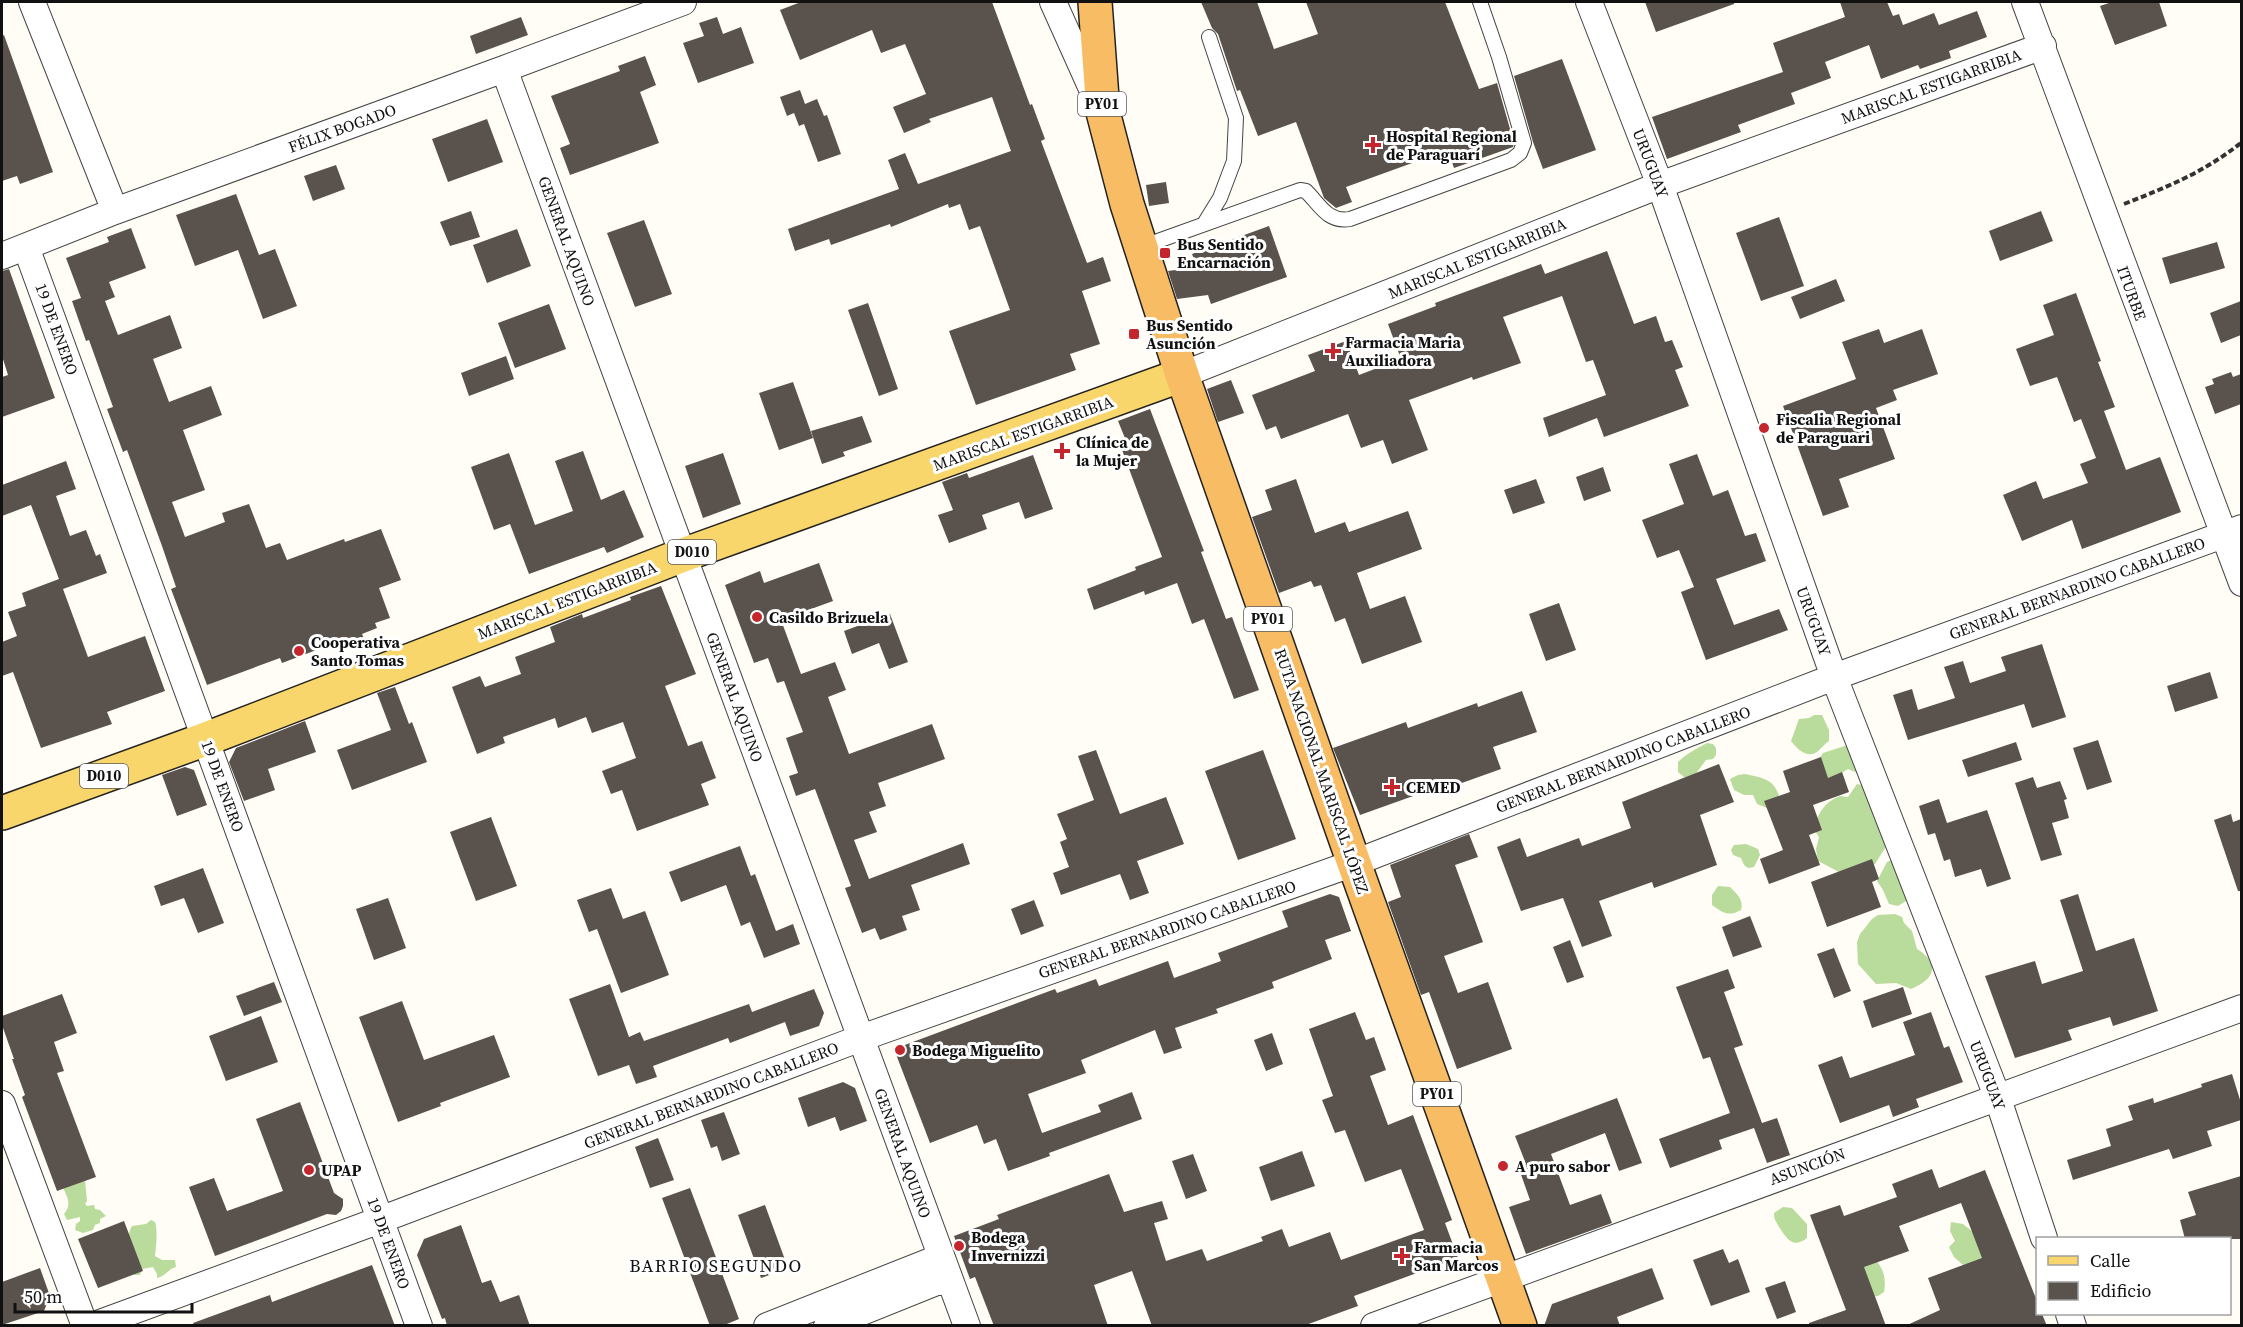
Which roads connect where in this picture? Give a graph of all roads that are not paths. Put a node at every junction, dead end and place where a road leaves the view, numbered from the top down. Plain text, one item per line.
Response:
1 (32, 2) edge
2 (683, 2) edge
3 (1053, 2) edge
4 (1095, 2) edge
5 (1480, 2) edge
6 (1589, 2) edge
7 (2025, 2) edge
8 (1209, 37) dead end
9 (2043, 46) junction
10 (504, 69) junction
11 (1103, 112) junction
12 (1660, 185) junction
13 (116, 211) junction
14 (1204, 224) junction
15 (26, 247) junction
16 (1141, 247) junction
17 (2, 256) edge
18 (1182, 375) junction
19 (2232, 531) edge
20 (683, 555) junction
21 (2241, 583) edge
22 (1834, 677) junction
23 (206, 739) junction
24 (2, 813) edge
25 (1354, 863) junction
26 (2241, 1008) edge
27 (861, 1038) junction
28 (1997, 1096) junction
29 (2, 1104) edge
30 (380, 1220) junction
31 (2043, 1237) edge
32 (945, 1267) junction
33 (1502, 1278) junction
34 (85, 1326) edge
35 (92, 1326) edge
36 (419, 1326) edge
37 (767, 1326) edge
38 (827, 1326) edge
39 (967, 1326) edge
40 (1374, 1326) edge
41 (1520, 1326) edge

1 - 13 street
2 - 10 street, FÉLIX BOGADO
3 - 11 street
4 - 11 highway, RUTA NACIONAL MARISCAL LÓPEZ / PY01
5 - 14 lane
6 - 12 street, URUGUAY
7 - 9 street, ITURBE
8 - 14 lane
9 - 12 street, MARISCAL ESTIGARRIBIA
9 - 19 street, ITURBE
10 - 13 street, FÉLIX BOGADO
10 - 20 street, GENERAL AQUINO
11 - 16 highway, RUTA NACIONAL MARISCAL LÓPEZ / PY01
12 - 18 street, MARISCAL ESTIGARRIBIA
12 - 22 street, URUGUAY
13 - 15 street, FÉLIX BOGADO
14 - 16 lane
15 - 17 street, FÉLIX BOGADO
15 - 23 street, 19 DE ENERO
16 - 18 highway, RUTA NACIONAL MARISCAL LÓPEZ / PY01
18 - 20 main road, MARISCAL ESTIGARRIBIA / D010
18 - 25 highway, RUTA NACIONAL MARISCAL LÓPEZ / PY01
19 - 21 street, ITURBE
19 - 22 street, GENERAL BERNARDINO CABALLERO
20 - 23 main road, MARISCAL ESTIGARRIBIA / D010
20 - 27 street, GENERAL AQUINO
22 - 25 street, GENERAL BERNARDINO CABALLERO
22 - 28 street, URUGUAY
23 - 24 main road, MARISCAL ESTIGARRIBIA / D010
23 - 30 street, 19 DE ENERO
25 - 27 street, GENERAL BERNARDINO CABALLERO
25 - 33 highway, RUTA NACIONAL MARISCAL LÓPEZ / PY01
26 - 28 street, ASUNCIÓN
27 - 30 street, GENERAL BERNARDINO CABALLERO
27 - 32 street, GENERAL AQUINO
28 - 31 street, URUGUAY
28 - 33 street, ASUNCIÓN
29 - 34 street
30 - 35 street, GENERAL BERNARDINO CABALLERO
30 - 36 street, 19 DE ENERO
32 - 37 street
32 - 38 street
32 - 39 street, GENERAL AQUINO
33 - 40 street, ASUNCIÓN
33 - 41 highway, RUTA NACIONAL MARISCAL LÓPEZ / PY01

